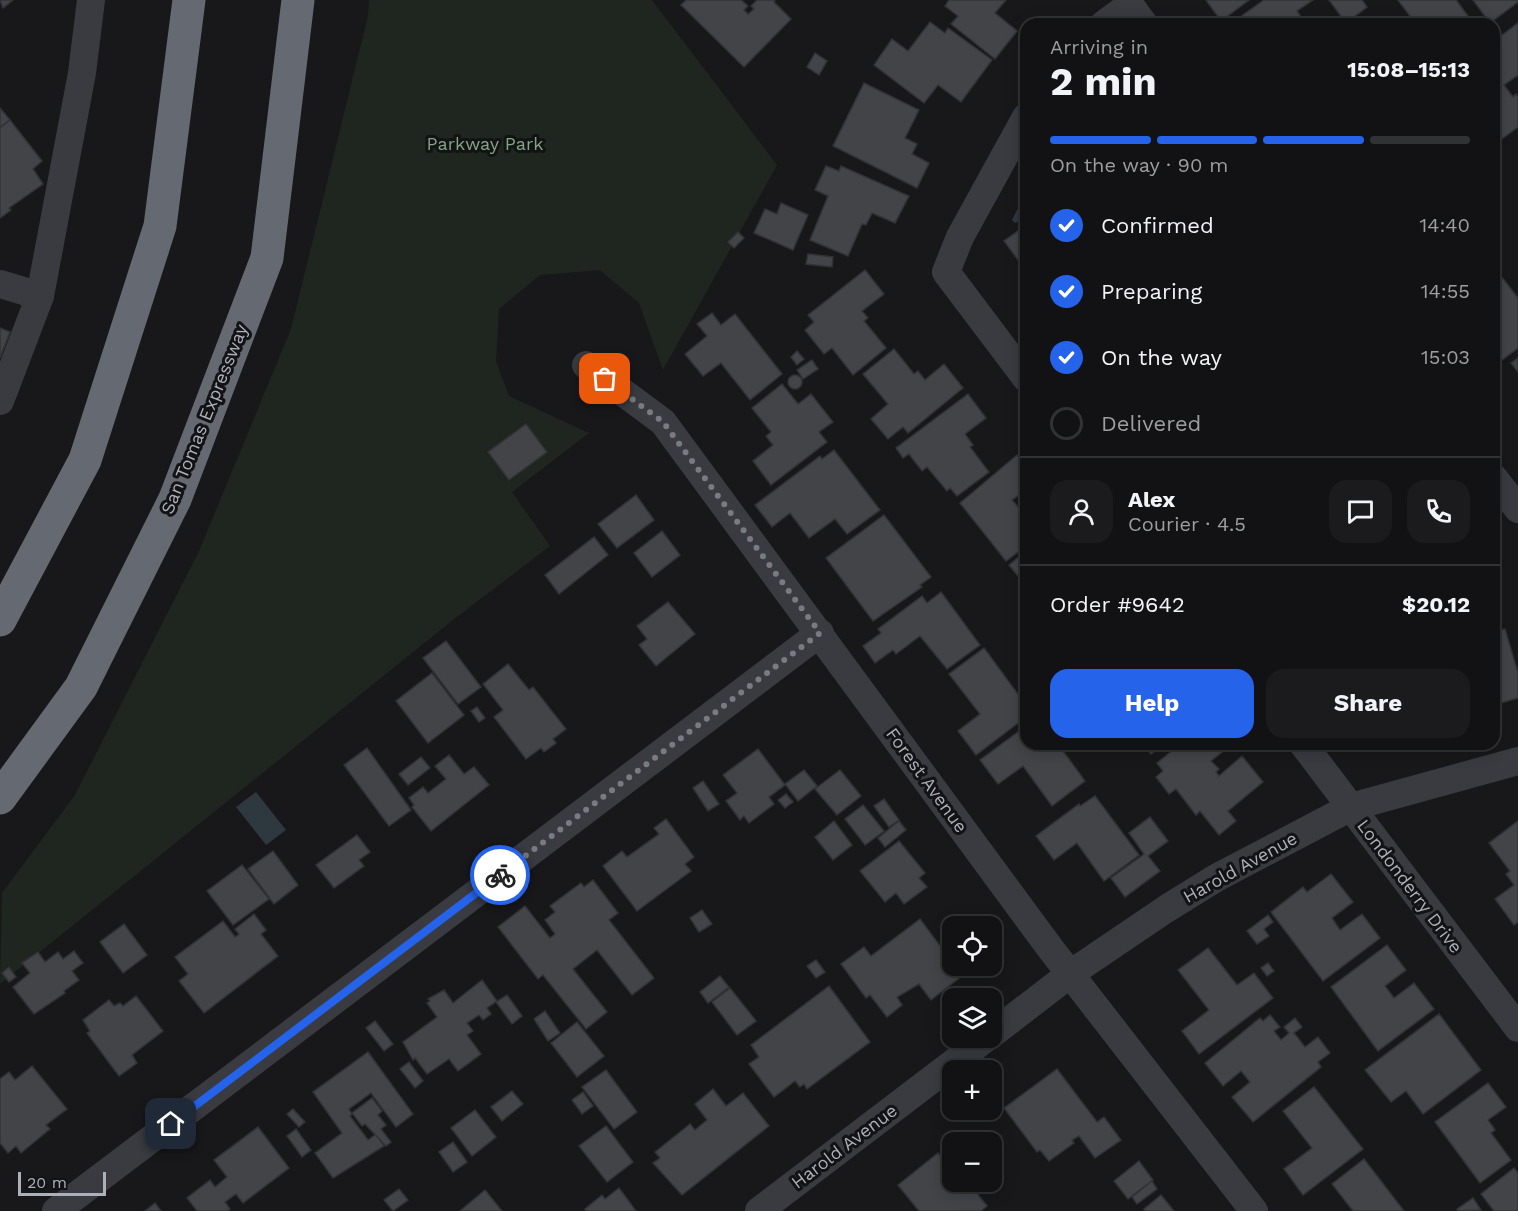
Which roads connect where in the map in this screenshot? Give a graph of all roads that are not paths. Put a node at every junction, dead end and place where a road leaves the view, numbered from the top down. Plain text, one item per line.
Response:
1 (91, 0) edge
2 (189, 0) edge
3 (298, 0) edge
4 (1020, 128) edge
5 (0, 284) edge
6 (40, 296) junction
7 (586, 365) dead end
8 (1020, 370) edge
9 (0, 401) edge
10 (1500, 486) edge
11 (1518, 509) edge
12 (0, 620) edge
13 (820, 633) junction
14 (1308, 750) edge
15 (1518, 761) edge
16 (0, 798) edge
17 (1351, 807) junction
18 (1070, 975) junction
19 (1002, 1026) edge
20 (1518, 1028) edge
21 (973, 1048) edge
22 (56, 1211) edge
23 (759, 1211) edge
24 (1254, 1211) edge

1 - 6 street
2 - 12 highway
3 - 16 highway, San Tomas Expressway
4 - 8 street
5 - 6 street
6 - 9 street
7 - 13 street, Forest Avenue
10 - 11 street
13 - 18 street, Forest Avenue
13 - 22 street
14 - 17 street, Londonderry Drive
15 - 17 street, Harold Avenue
17 - 18 street, Harold Avenue
17 - 20 street, Londonderry Drive
18 - 19 street, Harold Avenue
18 - 24 street, Forest Avenue
21 - 23 street, Harold Avenue

